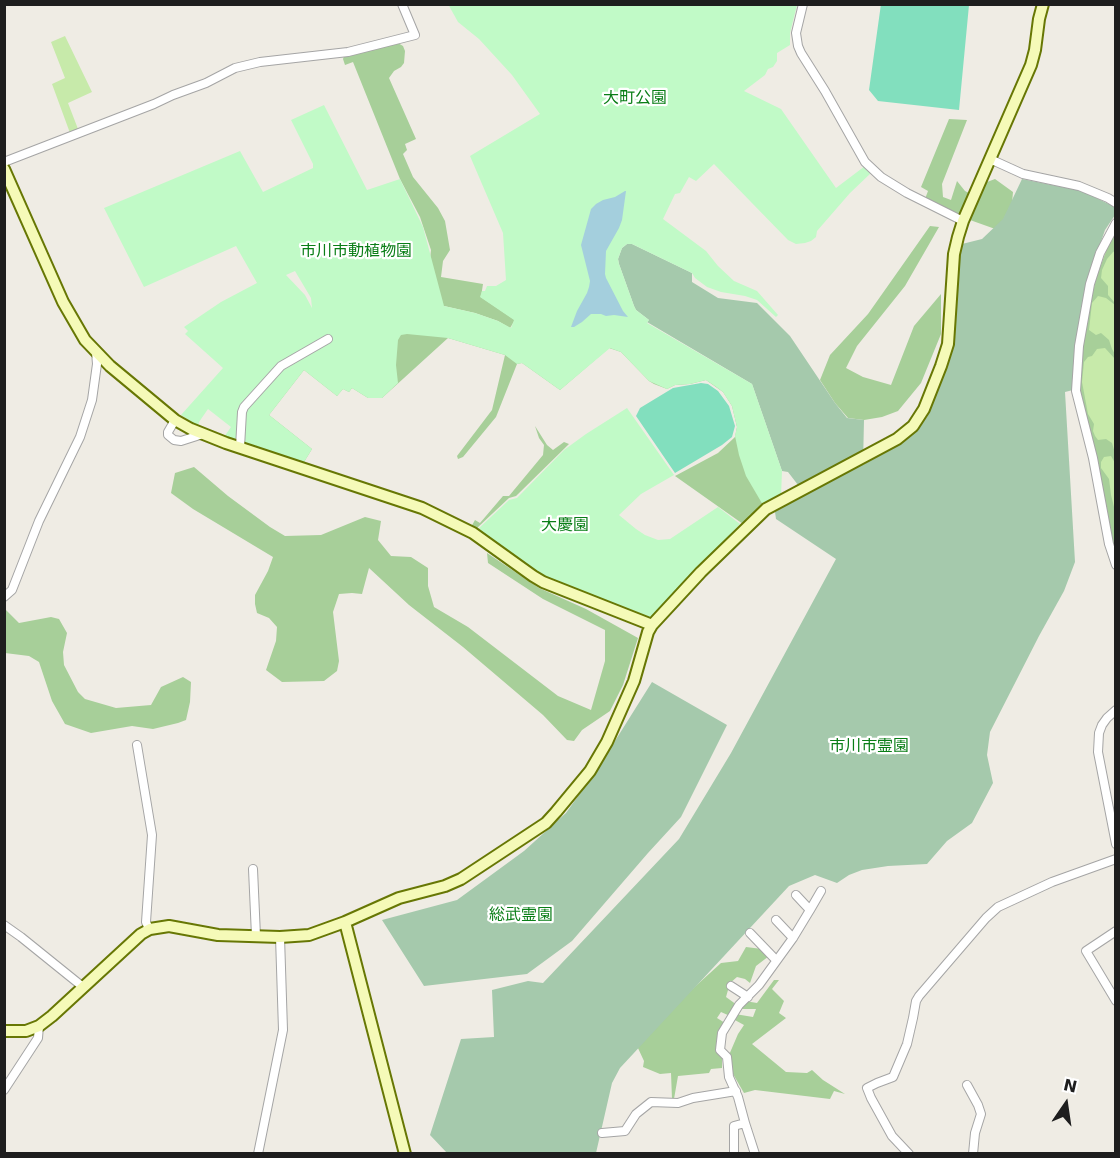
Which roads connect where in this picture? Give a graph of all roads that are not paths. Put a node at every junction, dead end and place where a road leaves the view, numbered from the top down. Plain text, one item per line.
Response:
1 (402, 4) edge
2 (803, 4) edge
3 (1043, 4) edge
4 (990, 159) junction
5 (4, 162) edge
6 (4, 169) edge
7 (1116, 203) edge
8 (963, 221) junction
9 (1116, 222) edge
10 (328, 339) dead end
11 (96, 352) junction
12 (175, 420) junction
13 (203, 434) junction
14 (240, 447) junction
15 (1116, 565) edge
16 (4, 597) edge
17 (652, 625) junction
18 (1116, 710) edge
19 (138, 745) dead end
20 (1116, 844) edge
21 (1116, 859) edge
22 (253, 869) dead end
23 (822, 891) dead end
24 (796, 895) dead end
25 (810, 910) junction
26 (776, 920) dead end
27 (345, 922) junction
28 (4, 925) edge
29 (149, 929) junction
30 (1116, 931) edge
31 (750, 933) dead end
32 (256, 936) junction
33 (280, 937) junction
34 (793, 938) junction
35 (776, 960) junction
36 (731, 986) dead end
37 (83, 987) junction
38 (748, 997) junction
39 (1116, 1001) edge
40 (39, 1026) junction
41 (4, 1031) edge
42 (968, 1085) dead end
43 (4, 1090) edge
44 (736, 1090) junction
45 (745, 1123) junction
46 (602, 1132) dead end
47 (258, 1154) edge
48 (405, 1154) edge
49 (734, 1154) edge
50 (755, 1154) edge
51 (909, 1154) edge
52 (973, 1154) edge

1 - 5 street
2 - 8 street
3 - 4 street
4 - 7 street
4 - 8 street
6 - 11 street
8 - 17 street
9 - 15 street
10 - 14 street
11 - 12 street
11 - 16 street
12 - 13 street
12 - 13 street
13 - 14 street
14 - 17 street
17 - 27 street
18 - 20 street
19 - 29 street
21 - 51 street
22 - 32 street
23 - 25 street
24 - 25 street
25 - 34 street
26 - 34 street
27 - 33 street
27 - 48 street
28 - 37 street
29 - 32 street
29 - 37 street
30 - 39 street
31 - 35 street
32 - 33 street
33 - 47 street
34 - 35 street
35 - 38 street
36 - 38 street
37 - 40 street
38 - 44 street
40 - 41 street
40 - 43 street
42 - 52 street
44 - 45 street
44 - 46 street
45 - 49 street
45 - 50 street

